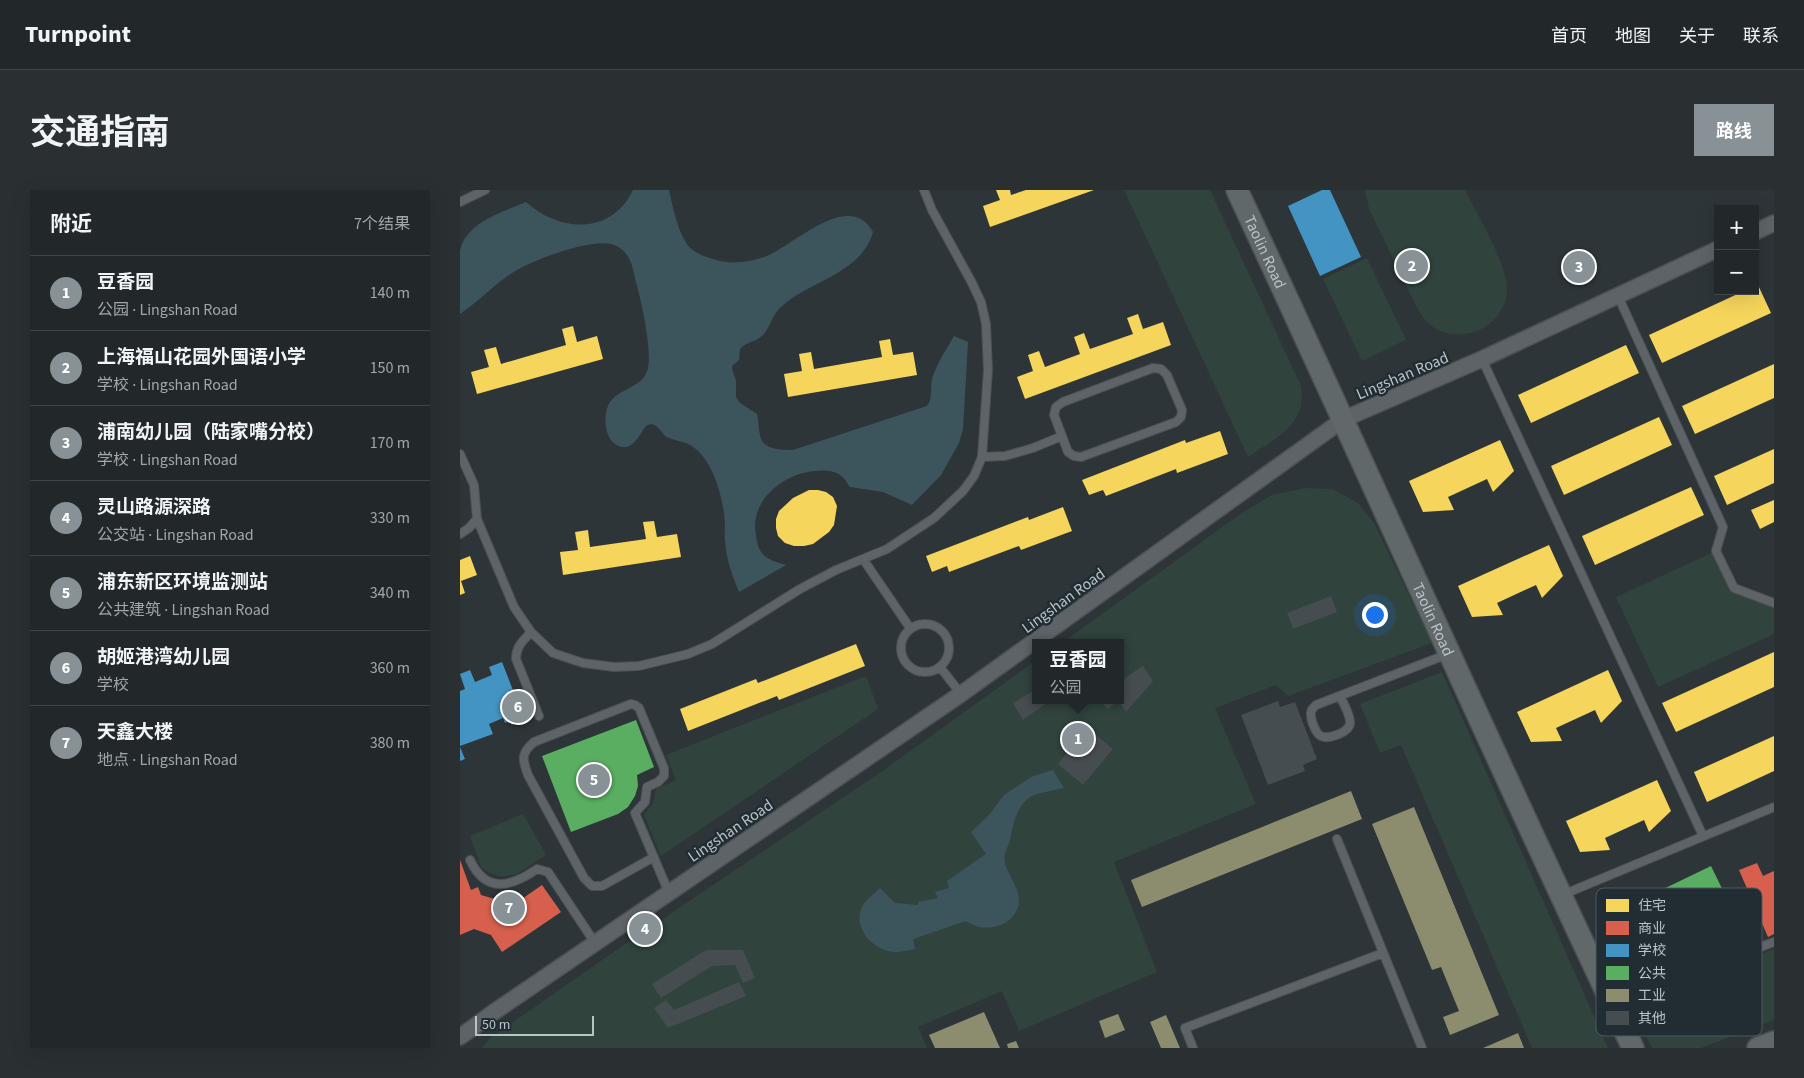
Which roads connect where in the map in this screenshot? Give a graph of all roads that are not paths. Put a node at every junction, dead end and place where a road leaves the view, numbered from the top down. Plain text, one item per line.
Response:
1 (485, 190) edge
2 (924, 190) edge
3 (1237, 190) edge
4 (460, 202) edge
5 (1774, 223) edge
6 (1759, 230) edge
7 (1716, 250) edge
8 (1618, 296) junction
9 (1482, 359) junction
10 (1344, 419) junction
11 (1062, 436) junction
12 (460, 454) edge
13 (982, 457) junction
14 (478, 518) junction
15 (460, 534) edge
16 (864, 559) junction
17 (1774, 603) edge
18 (910, 628) junction
19 (531, 632) junction
20 (1038, 639) edge
21 (1032, 644) edge
22 (1450, 654) junction
23 (940, 667) junction
24 (962, 694) junction
25 (1340, 696) junction
26 (539, 716) dead end
27 (1774, 807) edge
28 (1703, 836) junction
29 (1337, 839) dead end
30 (654, 857) junction
31 (470, 860) dead end
32 (669, 893) junction
33 (1560, 896) junction
34 (1774, 942) edge
35 (595, 943) junction
36 (1762, 946) edge
37 (1383, 953) junction
38 (1596, 972) edge
39 (1627, 1036) edge
40 (460, 1037) edge
41 (1774, 1042) edge
42 (1193, 1048) edge
43 (1422, 1048) edge
44 (1633, 1048) edge
45 (1758, 1048) edge

1 - 4 lane
2 - 13 lane
3 - 10 street, Taolin Road
5 - 6 street
7 - 8 street, Lingshan Road
8 - 9 street, Lingshan Road
8 - 17 lane
9 - 10 street, Lingshan Road
9 - 28 lane
10 - 20 street, Lingshan Road
10 - 22 street, Taolin Road
11 - 11 lane
11 - 13 lane
12 - 14 lane
13 - 16 lane
14 - 15 lane
14 - 19 lane
16 - 18 lane
16 - 19 lane
18 - 23 lane
18 - 23 lane
19 - 26 lane
21 - 24 street, Lingshan Road
22 - 25 lane
22 - 33 street, Taolin Road
23 - 24 lane
24 - 32 street, Lingshan Road
25 - 25 lane
27 - 28 lane
28 - 33 lane
29 - 37 lane
30 - 30 lane
30 - 32 lane
31 - 35 lane
32 - 35 street, Lingshan Road
33 - 38 street, Taolin Road
34 - 36 lane
35 - 40 street, Lingshan Road
37 - 42 lane
37 - 43 lane
39 - 44 street, Taolin Road
41 - 45 street

